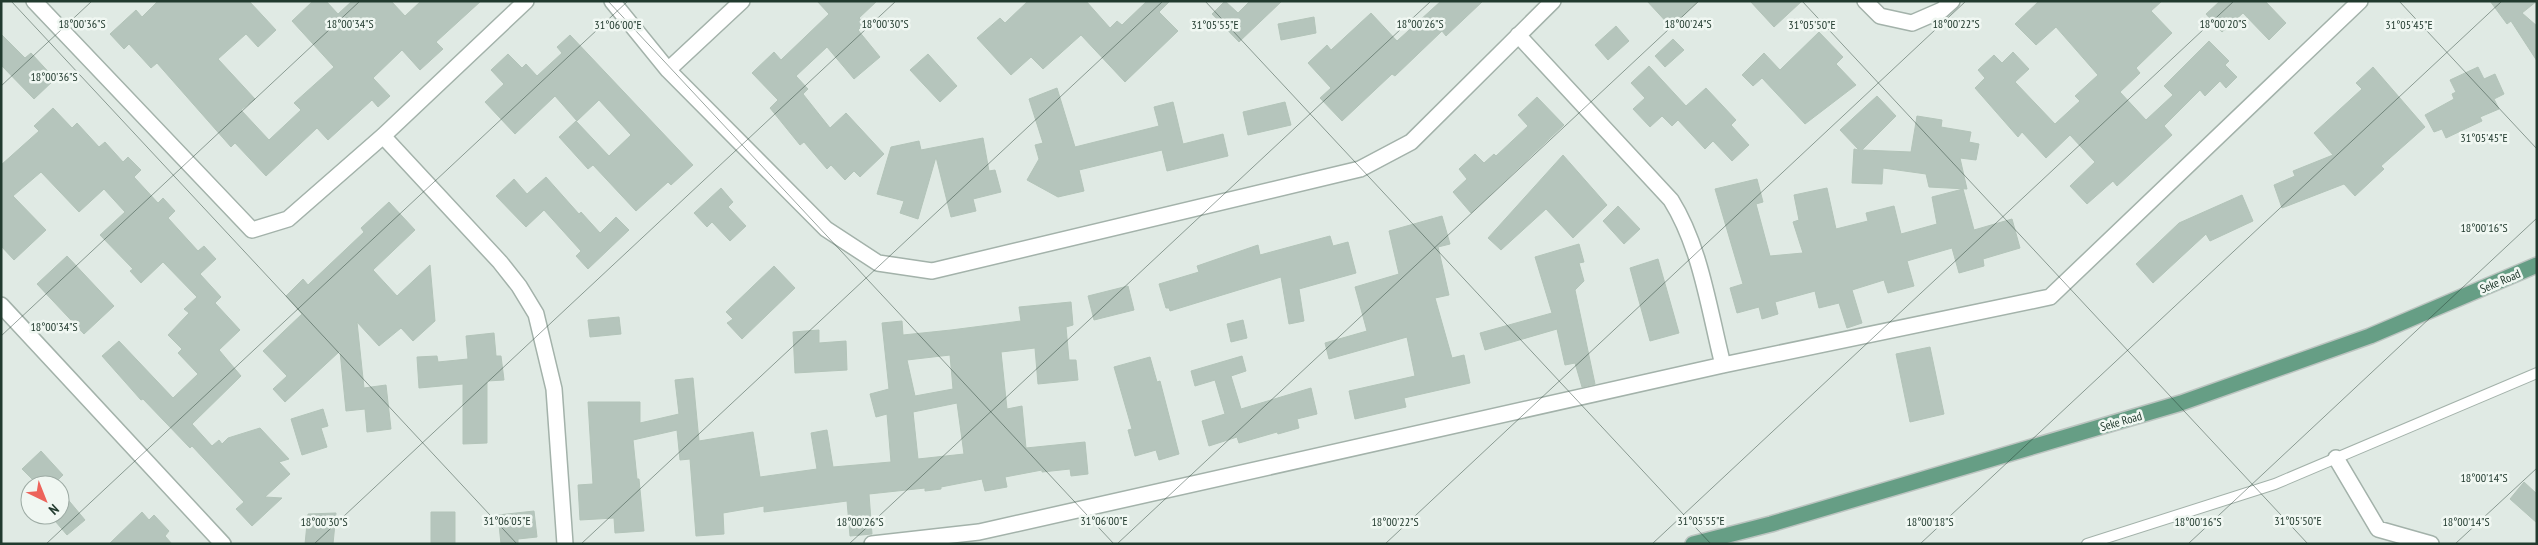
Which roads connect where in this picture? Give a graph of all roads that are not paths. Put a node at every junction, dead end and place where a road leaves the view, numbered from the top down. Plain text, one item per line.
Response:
1 (34, 1) edge
2 (526, 1) edge
3 (612, 1) edge
4 (742, 1) edge
5 (1553, 1) edge
6 (1865, 1) edge
7 (1952, 1) edge
8 (2360, 1) edge
9 (1518, 35) junction
10 (668, 70) junction
11 (383, 136) junction
12 (2537, 265) edge
13 (1, 305) edge
14 (1723, 365) junction
15 (2537, 373) edge
16 (2336, 458) junction
17 (223, 544) edge
18 (565, 544) edge
19 (872, 544) edge
20 (1693, 544) edge
21 (2087, 544) edge
22 (2431, 544) edge

1 - 11 street
2 - 11 street
3 - 10 street
4 - 10 street
5 - 9 street
6 - 7 street
8 - 14 street
9 - 10 street
9 - 14 street
11 - 18 street
12 - 20 main road, Seke Road
13 - 17 street
14 - 19 street
15 - 16 lane
16 - 21 lane
16 - 22 street

